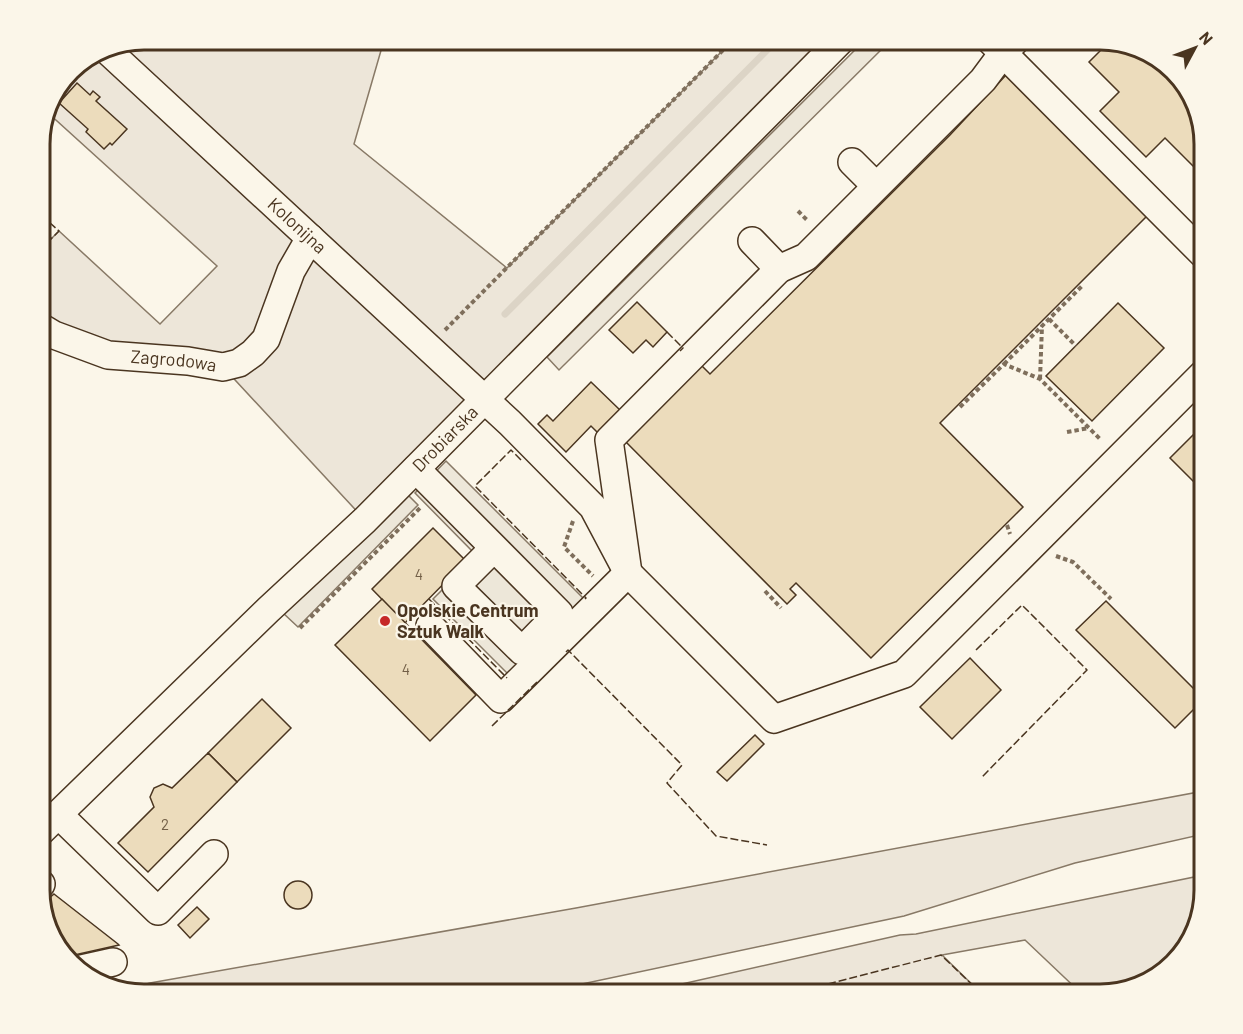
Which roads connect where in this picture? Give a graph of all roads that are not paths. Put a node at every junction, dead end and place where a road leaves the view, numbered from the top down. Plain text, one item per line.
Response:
1 (831, 50) edge
2 (1000, 50) edge
3 (1009, 50) edge
4 (112, 55) edge
5 (852, 162) dead end
6 (876, 186) junction
7 (310, 238) junction
8 (752, 241) dead end
9 (1194, 245) edge
10 (779, 268) junction
11 (50, 333) edge
12 (1194, 383) edge
13 (486, 399) junction
14 (416, 469) junction
15 (494, 548) junction
16 (628, 573) junction
17 (430, 626) dead end
18 (59, 814) junction
19 (50, 823) edge
20 (214, 854) dead end
21 (113, 962) dead end
22 (89, 967) edge

1 - 13 street, Drobiarska
2 - 6 street
3 - 9 street
4 - 7 street, Kolonijna
5 - 6 street
6 - 10 street
7 - 11 street, Zagrodowa
7 - 13 street, Kolonijna
8 - 10 street
10 - 16 street
12 - 16 street, Kolonijna
13 - 14 street, Drobiarska
13 - 16 street, Kolonijna
14 - 15 street
14 - 18 street, Drobiarska
15 - 15 street
16 - 17 street
18 - 19 street, Drobiarska
18 - 20 street
21 - 22 street

